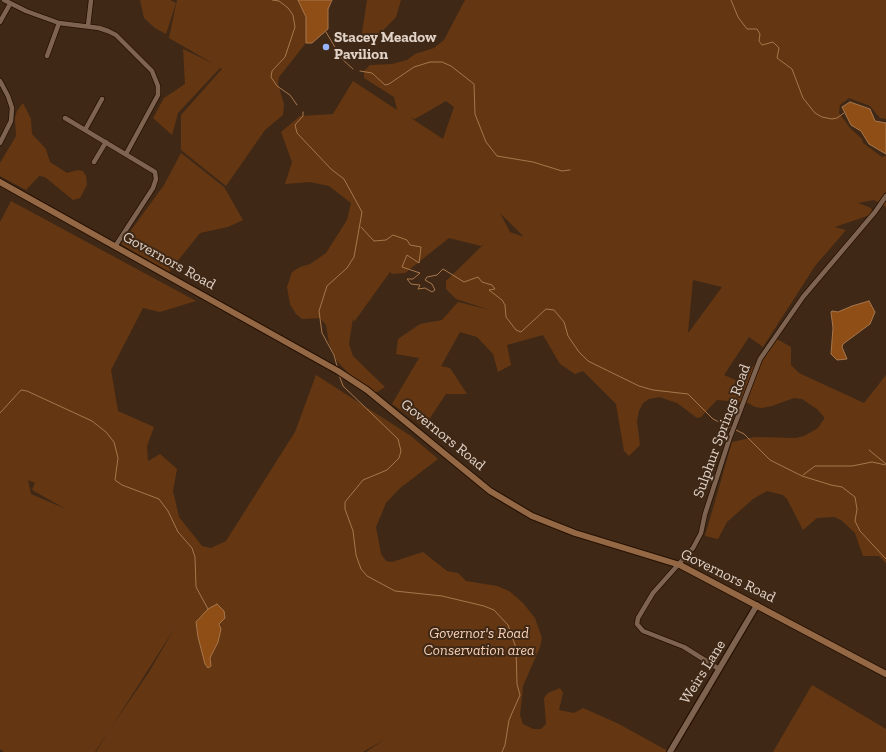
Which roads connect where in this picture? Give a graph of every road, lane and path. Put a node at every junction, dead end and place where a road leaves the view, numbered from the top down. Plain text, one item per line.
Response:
1 (4, 0) edge
2 (91, 0) edge
3 (10, 4) junction
4 (0, 22) edge
5 (59, 23) junction
6 (88, 26) junction
7 (47, 56) dead end
8 (0, 81) edge
9 (102, 99) dead end
10 (65, 118) dead end
11 (85, 130) junction
12 (106, 142) junction
13 (0, 143) edge
14 (126, 154) junction
15 (94, 162) dead end
16 (0, 182) edge
17 (886, 196) edge
18 (116, 245) junction
19 (680, 565) junction
20 (757, 605) junction
21 (719, 669) junction
22 (886, 674) edge
23 (670, 752) edge

1 - 3 street
2 - 6 street
3 - 4 street
3 - 5 street
5 - 6 street
5 - 7 street
6 - 14 street
8 - 13 street
9 - 11 street
10 - 11 street
11 - 12 street
12 - 14 street
12 - 15 street
14 - 18 street
16 - 18 main road, Governors Road
17 - 19 street, Sulphur Springs Road
18 - 19 main road, Governors Road
19 - 20 main road, Governors Road
19 - 21 street, Sulphur Springs Road
20 - 21 street, Weirs Lane
20 - 22 main road, Governors Road
21 - 23 street, Weirs Lane

